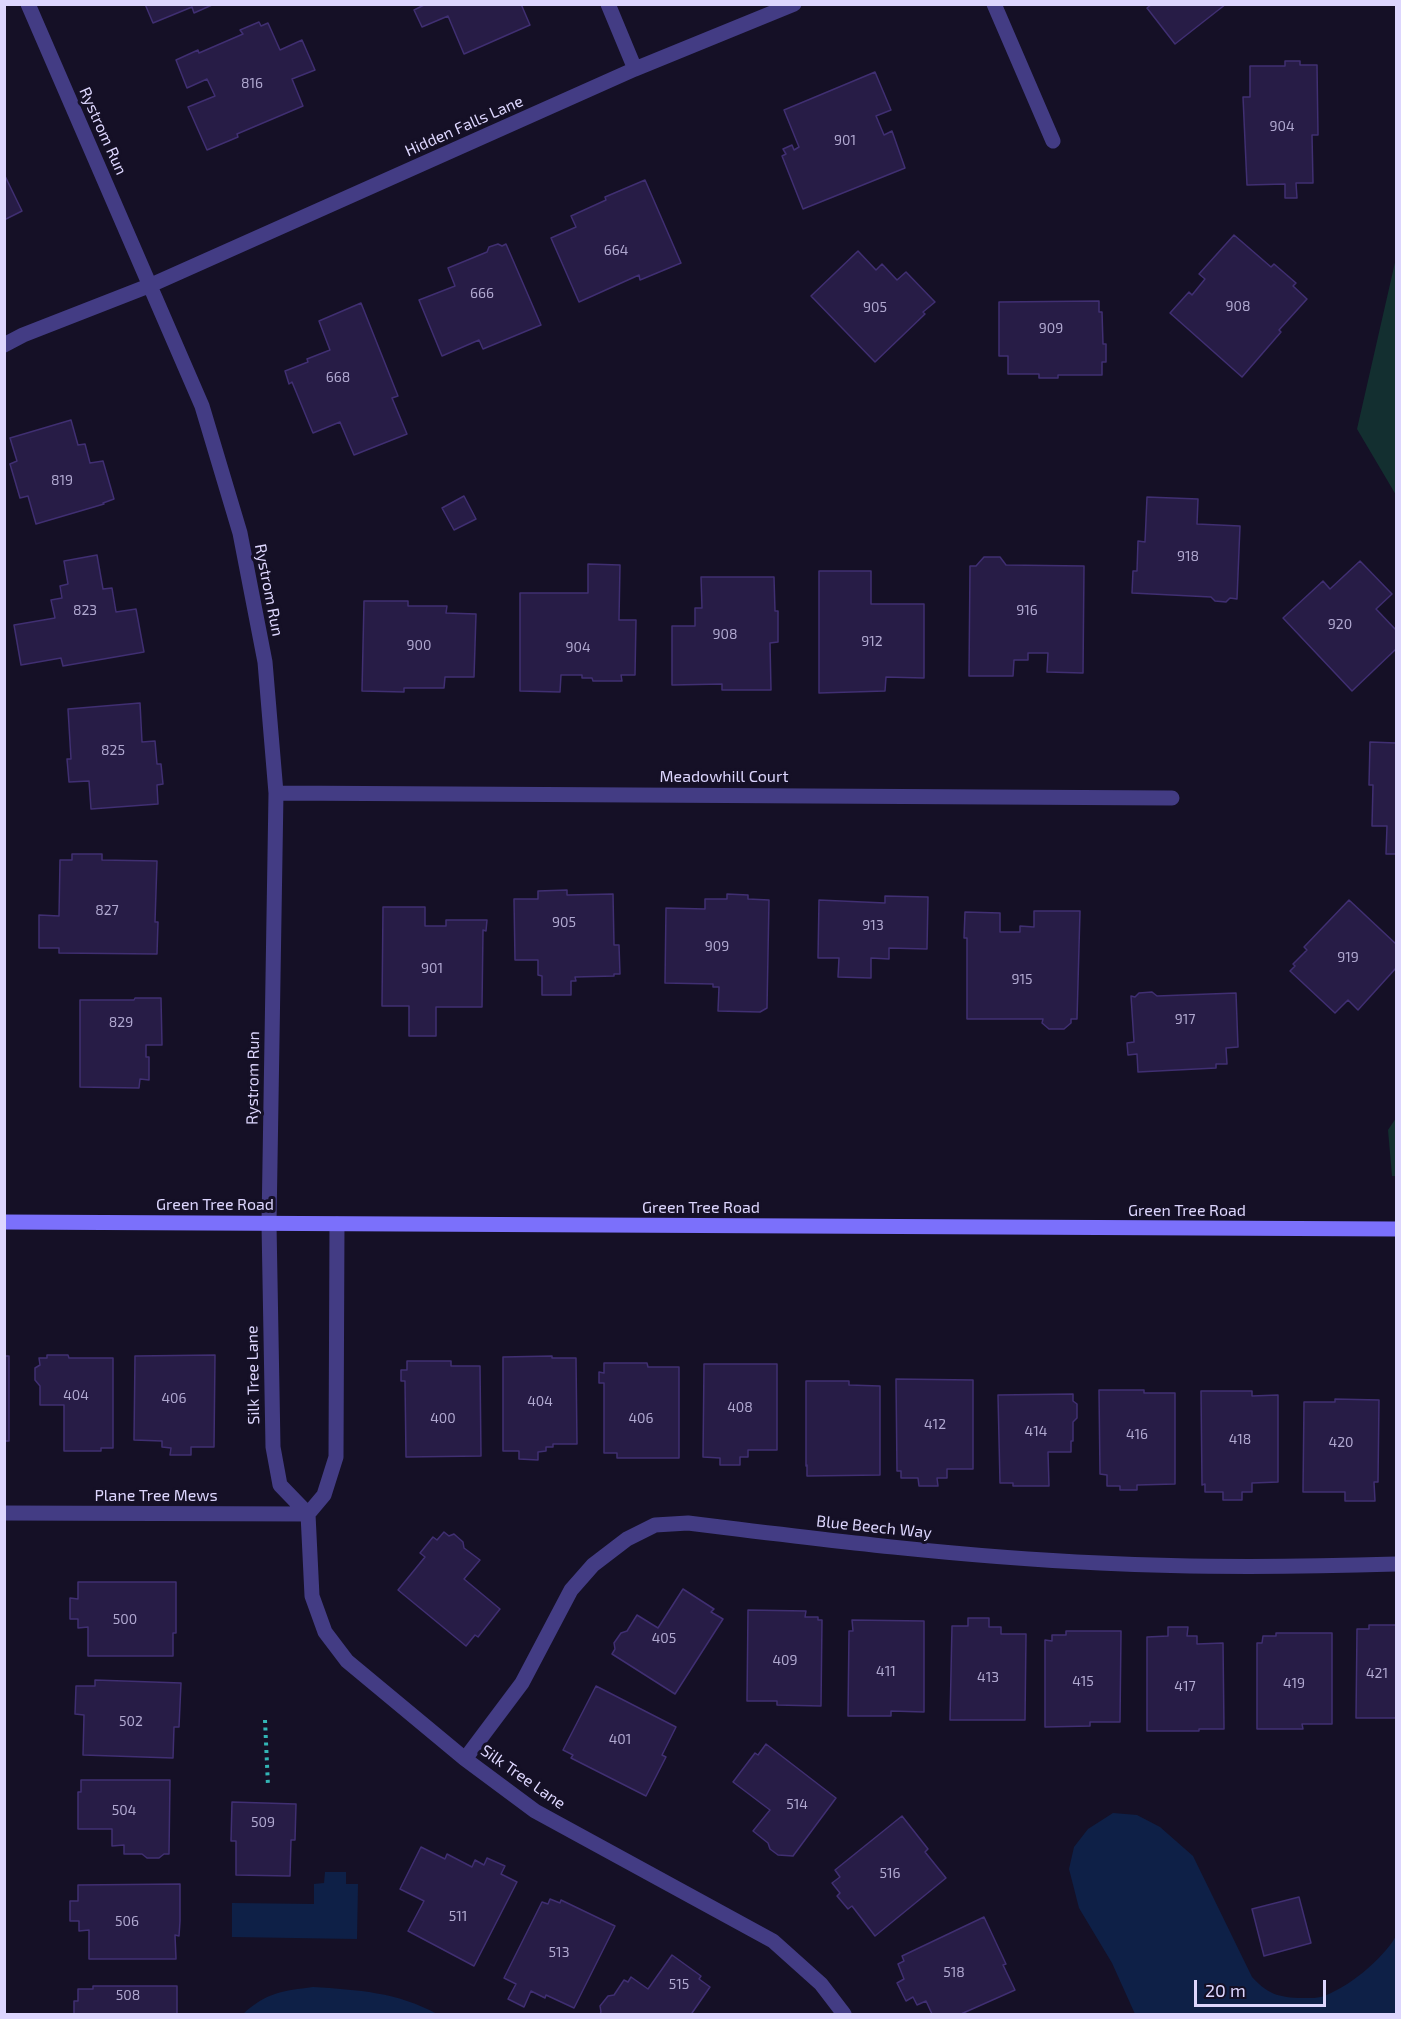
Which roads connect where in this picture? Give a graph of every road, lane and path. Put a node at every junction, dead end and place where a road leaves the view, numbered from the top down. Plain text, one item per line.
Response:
1 (28, 4) edge
2 (608, 4) edge
3 (794, 4) edge
4 (994, 4) edge
5 (635, 69) junction
6 (1053, 141) dead end
7 (151, 285) junction
8 (4, 345) edge
9 (276, 793) junction
10 (1172, 798) dead end
11 (4, 1222) edge
12 (269, 1224) junction
13 (337, 1224) junction
14 (1396, 1229) edge
15 (4, 1513) edge
16 (308, 1514) junction
17 (1396, 1564) edge
18 (265, 1720) dead end
19 (465, 1759) junction
20 (268, 1786) dead end
21 (844, 2014) edge

1 - 7 street, Rystrom Run
2 - 5 street
3 - 5 street, Hidden Falls Lane
4 - 6 street
5 - 7 street, Hidden Falls Lane
7 - 8 street, Hidden Falls Lane
7 - 9 street, Rystrom Run
9 - 10 street, Meadowhill Court
9 - 12 street, Rystrom Run
11 - 12 street, Green Tree Road
12 - 13 street, Green Tree Road
12 - 16 street, Silk Tree Lane
13 - 14 street, Green Tree Road
13 - 16 street
15 - 16 street, Plane Tree Mews
16 - 19 street, Silk Tree Lane
17 - 19 street, Blue Beech Way
18 - 20 path
19 - 21 street, Silk Tree Lane

